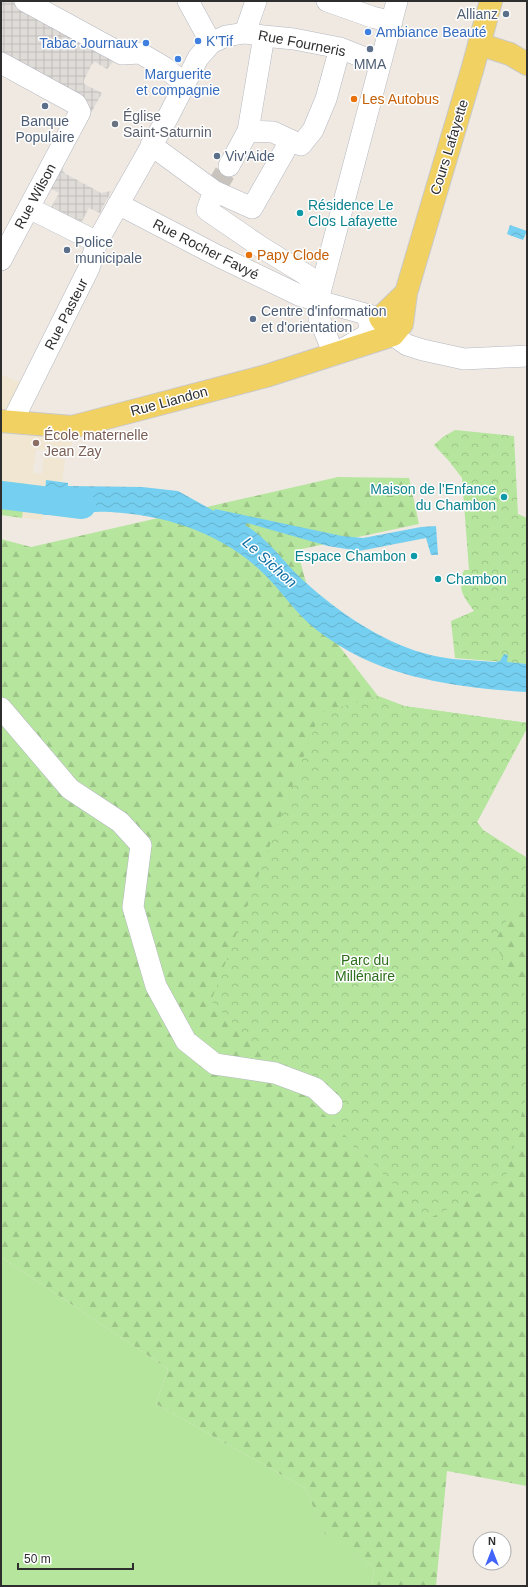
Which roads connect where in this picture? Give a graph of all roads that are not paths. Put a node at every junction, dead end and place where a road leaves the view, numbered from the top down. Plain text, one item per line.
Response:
1 (188, 1) edge
2 (256, 1) edge
3 (397, 1) edge
4 (491, 1) edge
5 (27, 2) edge
6 (331, 2) edge
7 (392, 22) junction
8 (255, 34) junction
9 (211, 42) junction
10 (479, 44) junction
11 (340, 48) junction
12 (1, 63) edge
13 (380, 64) junction
14 (527, 64) edge
15 (184, 83) junction
16 (248, 131) junction
17 (151, 145) junction
18 (285, 150) dead end
19 (229, 166) tunnel mouth
20 (214, 191) junction
21 (118, 204) junction
22 (29, 208) junction
23 (97, 242) junction
24 (1, 260) edge
25 (406, 293) junction
26 (318, 300) junction
27 (373, 317) junction
28 (393, 335) junction
29 (334, 354) junction
30 (527, 356) edge
31 (6, 421) edge
32 (1, 708) edge
33 (332, 1104) dead end

1 - 9 street
2 - 8 street
3 - 7 street
4 - 10 main road, Cours Lafayette
5 - 15 street
6 - 7 street
7 - 13 street
8 - 9 street, Rue Fourneris
8 - 11 street, Rue Fourneris
8 - 16 street
9 - 15 street, Rue Pasteur
10 - 14 main road
10 - 25 main road, Cours Lafayette
11 - 13 street, Rue Fourneris
11 - 16 street
12 - 22 street, Rue Wilson
13 - 26 street
15 - 17 street, Rue Pasteur
16 - 19 street
17 - 20 street
17 - 21 street, Rue Pasteur
18 - 20 street
20 - 26 street
21 - 23 street, Rue Pasteur
21 - 26 street, Rue Rocher Favyé
22 - 23 street
22 - 24 street, Rue Wilson
23 - 31 street, Rue Pasteur
25 - 27 main road
25 - 28 main road, Cours Lafayette
26 - 27 street, Rue Rocher Favyé
26 - 29 street
27 - 28 main road
27 - 29 street
28 - 29 main road, Rue Liandon
28 - 30 street
29 - 31 main road, Rue Liandon
32 - 33 street

